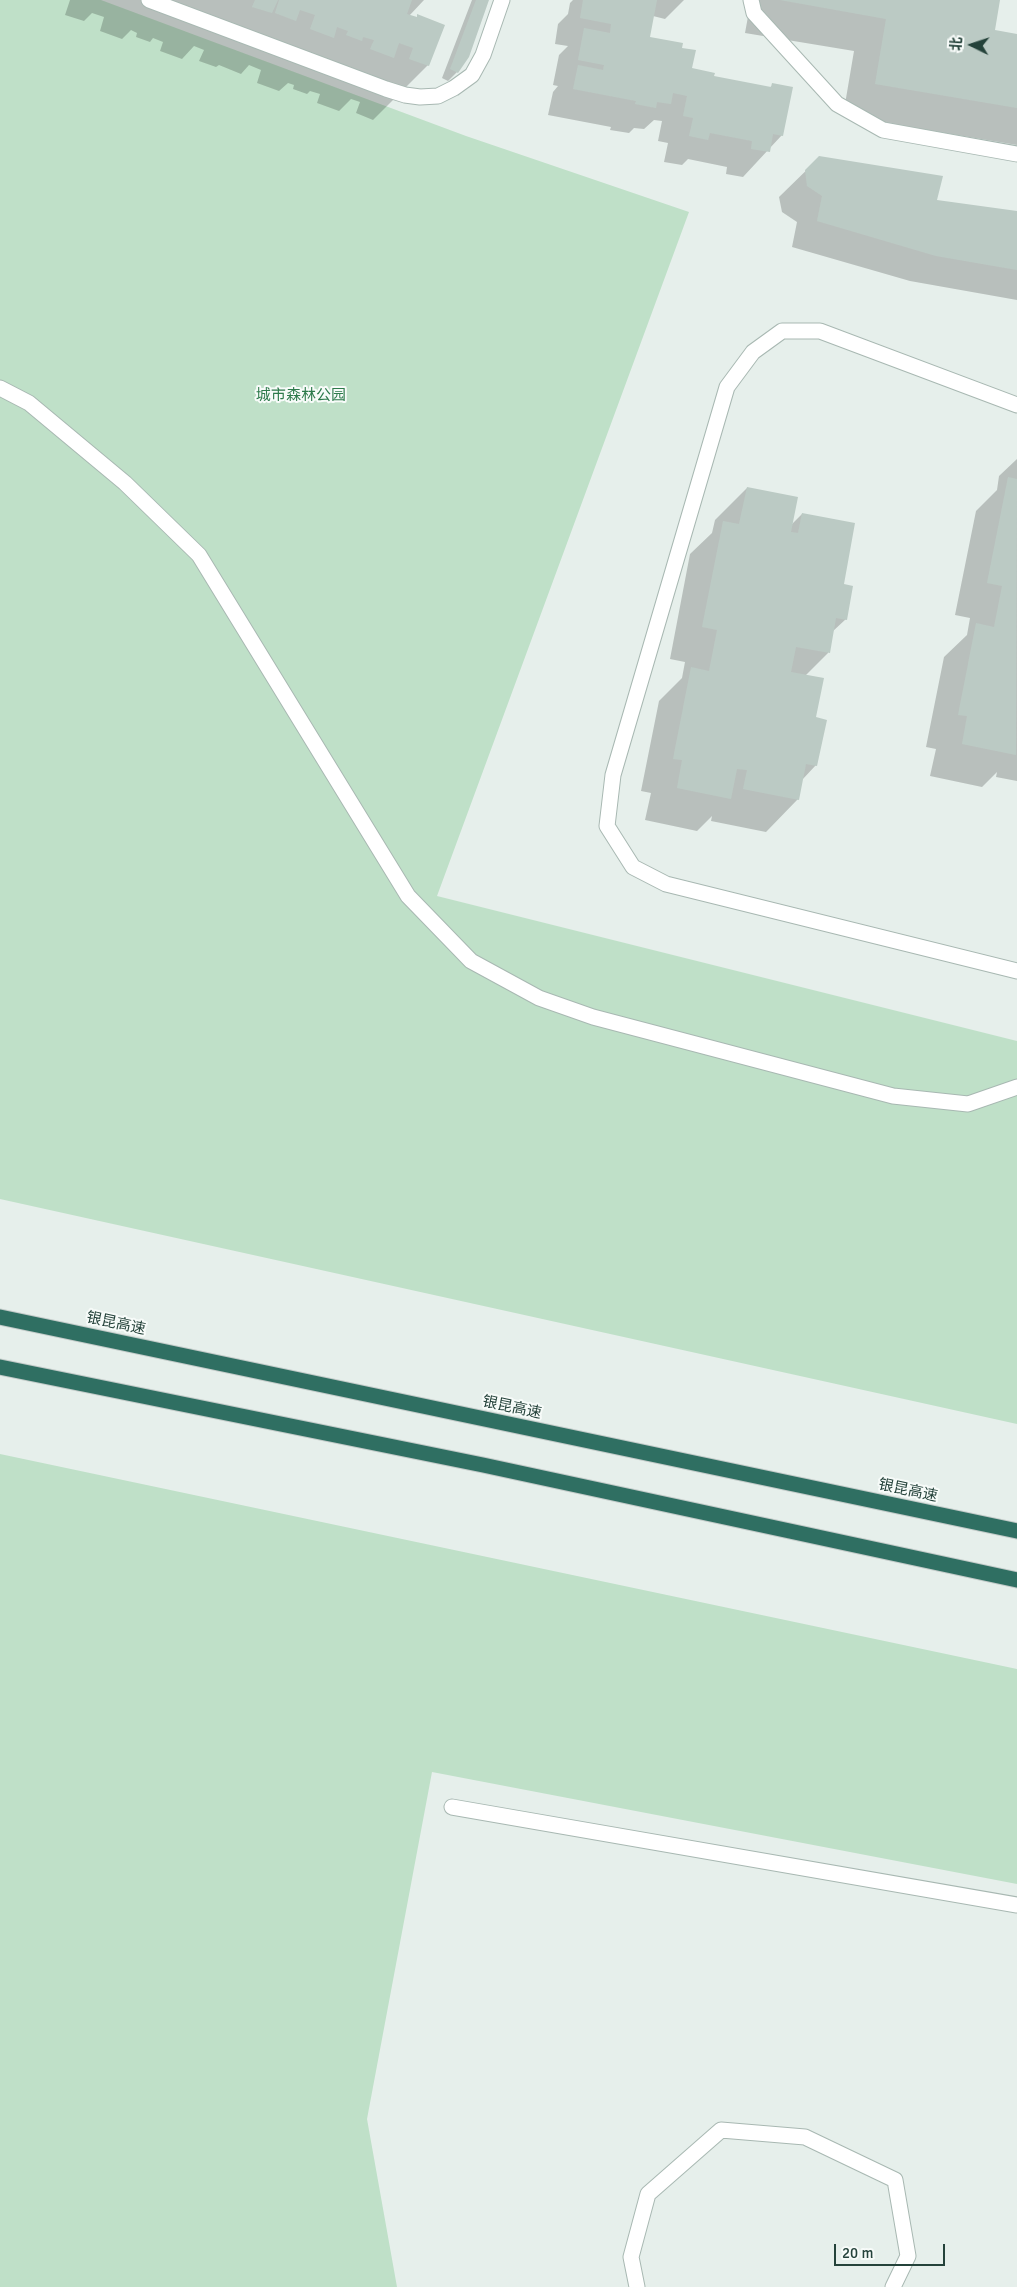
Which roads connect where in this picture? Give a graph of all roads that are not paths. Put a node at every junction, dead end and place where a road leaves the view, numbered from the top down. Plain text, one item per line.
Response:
1 (149, 0) edge
2 (502, 0) edge
3 (751, 0) edge
4 (1017, 154) edge
5 (0, 388) edge
6 (1017, 405) edge
7 (1017, 970) edge
8 (1017, 1087) edge
9 (0, 1317) edge
10 (0, 1368) edge
11 (1017, 1531) edge
12 (1017, 1580) edge
13 (452, 1807) dead end
14 (1017, 1905) edge
15 (638, 2287) edge
16 (893, 2287) edge

1 - 2 street
3 - 4 street
5 - 8 street
6 - 7 street
9 - 11 highway, 银昆高速
10 - 12 highway
13 - 14 street
15 - 16 street

